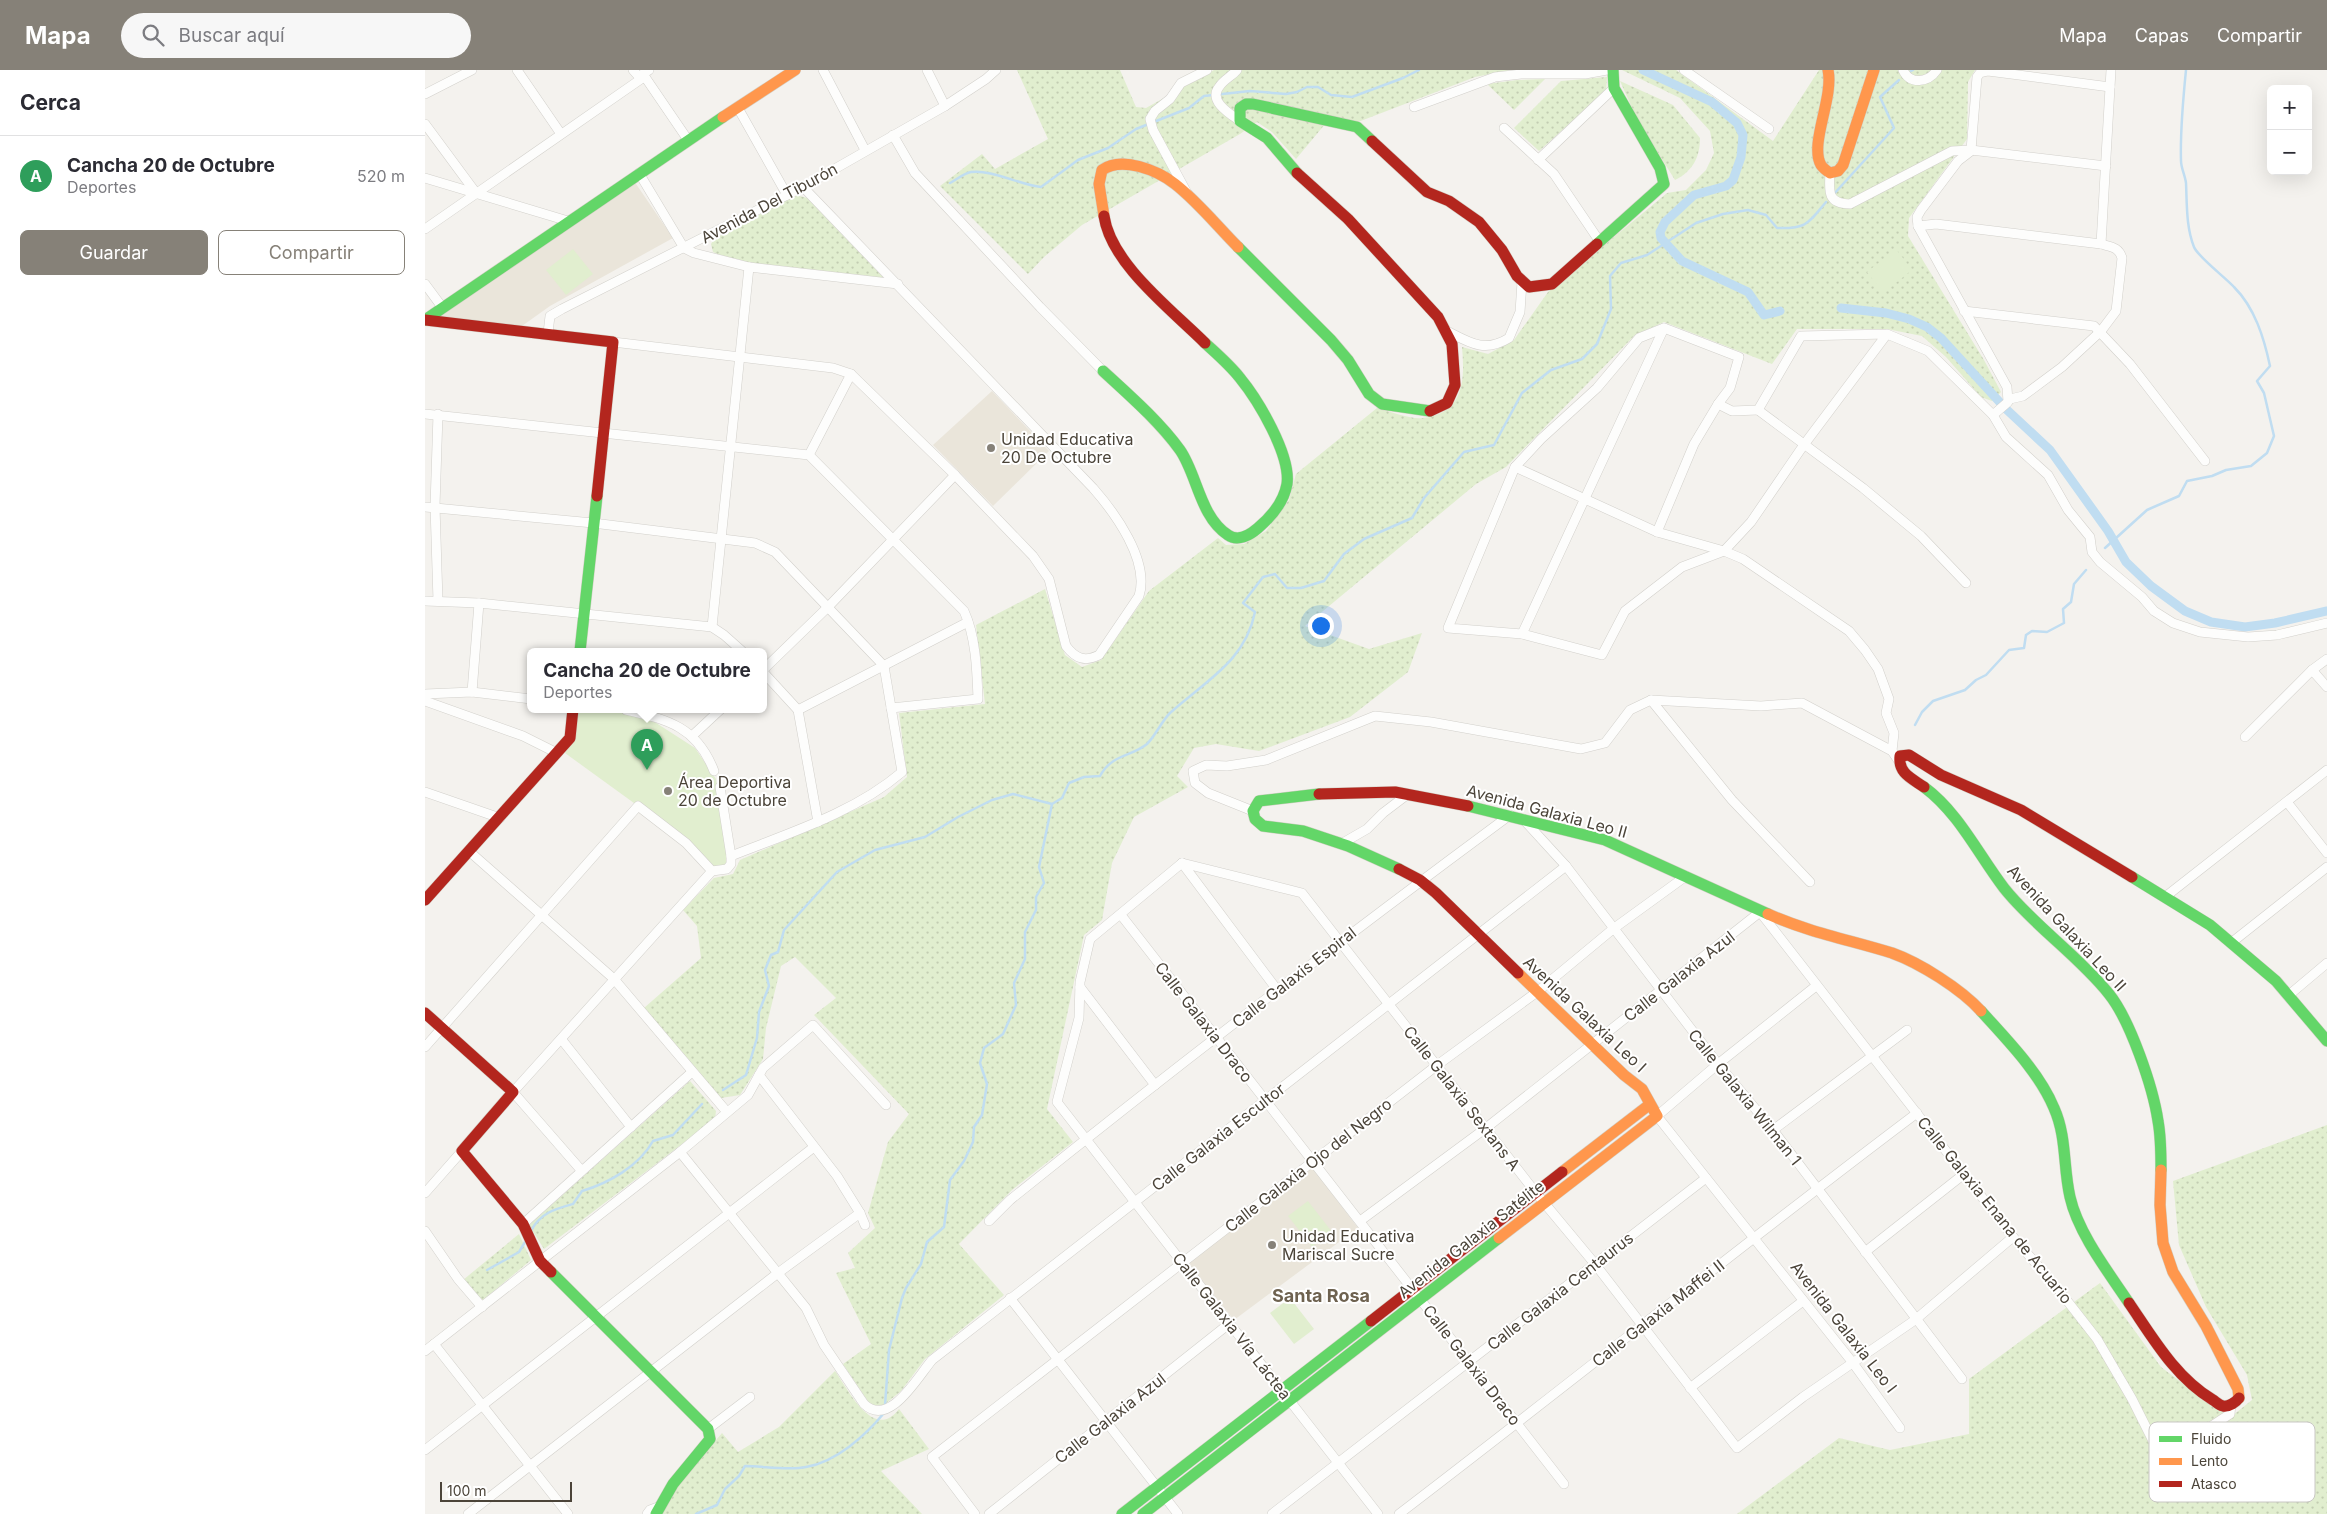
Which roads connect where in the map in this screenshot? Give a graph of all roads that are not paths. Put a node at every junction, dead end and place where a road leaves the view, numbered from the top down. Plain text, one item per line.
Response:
1 (472, 70) edge
2 (517, 70) edge
3 (633, 70) edge
4 (795, 70) edge
5 (823, 70) edge
6 (927, 70) edge
7 (996, 70) edge
8 (1207, 70) edge
9 (1237, 70) edge
10 (1607, 70) edge
11 (1613, 70) edge
12 (1684, 70) edge
13 (1829, 70) edge
14 (1874, 70) edge
15 (1903, 70) edge
16 (1937, 70) edge
17 (2111, 70) edge
18 (644, 74) edge
19 (2110, 87) junction
20 (1614, 88) junction
21 (425, 94) edge
22 (945, 106) junction
23 (738, 108) junction
24 (1413, 108) dead end
25 (1239, 121) junction
26 (425, 124) edge
27 (1504, 128) dead end
28 (1769, 129) dead end
29 (561, 134) junction
30 (893, 135) junction
31 (688, 140) junction
32 (865, 150) junction
33 (1971, 150) junction
34 (1539, 160) junction
35 (2106, 166) junction
36 (1830, 173) junction
37 (639, 174) junction
38 (425, 178) edge
39 (803, 187) junction
40 (476, 194) junction
41 (787, 195) junction
42 (1189, 196) junction
43 (568, 221) junction
44 (1918, 226) junction
45 (425, 229) edge
46 (1600, 242) junction
47 (2101, 244) junction
48 (684, 248) junction
49 (749, 267) junction
50 (1522, 282) junction
51 (425, 284) edge
52 (898, 284) junction
53 (442, 308) junction
54 (1964, 311) junction
55 (425, 320) edge
56 (1664, 328) junction
57 (1447, 331) junction
58 (2101, 331) junction
59 (548, 333) junction
60 (1887, 334) junction
61 (613, 342) junction
62 (740, 358) junction
63 (1103, 371) joint
64 (851, 374) junction
65 (2009, 401) junction
66 (1718, 404) junction
67 (1758, 410) junction
68 (425, 414) edge
69 (437, 414) junction
70 (1993, 416) junction
71 (603, 432) junction
72 (1803, 446) junction
73 (732, 447) junction
74 (809, 455) junction
75 (2205, 460) dead end
76 (1515, 466) junction
77 (955, 476) junction
78 (1586, 498) junction
79 (435, 506) junction
80 (425, 507) edge
81 (593, 522) junction
82 (1657, 532) junction
83 (721, 539) junction
84 (893, 540) junction
85 (1724, 551) junction
86 (1966, 583) dead end
87 (425, 600) edge
88 (437, 601) junction
89 (479, 603) junction
90 (828, 607) junction
91 (584, 614) junction
92 (969, 622) junction
93 (2327, 623) edge
94 (712, 628) junction
95 (1522, 634) junction
96 (580, 648) edge
97 (739, 648) edge
98 (2327, 659) edge
99 (884, 666) junction
100 (767, 667) edge
101 (2312, 670) junction
102 (767, 676) edge
103 (2327, 687) edge
104 (472, 692) junction
105 (425, 694) edge
106 (527, 699) edge
107 (1651, 700) junction
108 (425, 701) edge
109 (891, 708) junction
110 (797, 710) junction
111 (573, 713) edge
112 (639, 713) edge
113 (717, 713) edge
114 (692, 736) junction
115 (2245, 736) dead end
116 (557, 752) junction
117 (1895, 756) junction
118 (2327, 770) edge
119 (713, 771) dead end
120 (720, 787) dead end
121 (425, 792) edge
122 (1409, 794) junction
123 (2287, 802) junction
124 (1253, 811) junction
125 (1510, 815) junction
126 (500, 818) junction
127 (1523, 819) junction
128 (818, 822) junction
129 (1341, 844) junction
130 (470, 852) junction
131 (2327, 853) edge
132 (731, 856) junction
133 (1182, 863) junction
134 (1566, 866) junction
135 (2327, 866) edge
136 (712, 871) junction
137 (1686, 876) junction
138 (1420, 880) junction
139 (1809, 882) dead end
140 (427, 894) edge
141 (2165, 897) junction
142 (1760, 912) junction
143 (542, 914) junction
144 (1121, 915) junction
145 (1613, 929) junction
146 (1479, 936) junction
147 (1341, 942) junction
148 (2231, 943) junction
149 (2327, 964) edge
150 (614, 980) junction
151 (1816, 986) junction
152 (1080, 987) junction
153 (1660, 990) junction
154 (1278, 991) junction
155 (1537, 992) junction
156 (2289, 995) junction
157 (1389, 1005) junction
158 (425, 1013) edge
159 (442, 1028) junction
160 (1907, 1030) dead end
161 (1216, 1037) junction
162 (562, 1040) junction
163 (2327, 1041) edge
164 (1593, 1045) junction
165 (425, 1047) edge
166 (1872, 1056) junction
167 (1718, 1064) junction
168 (1436, 1066) junction
169 (692, 1072) junction
170 (759, 1076) junction
171 (1155, 1085) junction
172 (513, 1092) junction
173 (1265, 1100) junction
174 (886, 1105) dead end
175 (1649, 1105) junction
176 (727, 1112) junction
177 (1917, 1113) junction
178 (1657, 1116) junction
179 (631, 1127) junction
180 (1486, 1128) junction
181 (1773, 1130) junction
182 (1087, 1138) junction
183 (814, 1147) junction
184 (462, 1151) junction
185 (680, 1152) junction
186 (1313, 1162) junction
187 (581, 1170) junction
188 (1964, 1174) junction
189 (1706, 1178) junction
190 (1817, 1188) junction
191 (425, 1193) edge
192 (1537, 1193) junction
193 (1133, 1202) junction
194 (1545, 1203) junction
195 (728, 1212) junction
196 (860, 1213) junction
197 (989, 1221) dead end
198 (1359, 1221) junction
199 (523, 1224) junction
200 (865, 1225) dead end
201 (425, 1232) edge
202 (1754, 1237) junction
203 (2013, 1237) junction
204 (1865, 1252) junction
205 (540, 1262) junction
206 (1182, 1262) junction
207 (1595, 1264) junction
208 (778, 1273) junction
209 (1413, 1289) junction
210 (1010, 1298) junction
211 (1421, 1299) junction
212 (1803, 1301) junction
213 (482, 1306) junction
214 (595, 1316) junction
215 (1915, 1320) junction
216 (1230, 1323) junction
217 (1643, 1326) junction
218 (428, 1348) edge
219 (1057, 1359) junction
220 (1470, 1363) junction
221 (1853, 1363) junction
222 (652, 1372) junction
223 (1962, 1379) dead end
224 (1690, 1388) junction
225 (1282, 1390) junction
226 (750, 1397) dead end
227 (1290, 1400) junction
228 (2231, 1404) junction
229 (484, 1406) junction
230 (1106, 1421) junction
231 (2218, 1422) edge
232 (1518, 1423) junction
233 (1900, 1428) dead end
234 (708, 1430) junction
235 (2149, 1431) edge
236 (425, 1450) edge
237 (1338, 1463) junction
238 (530, 1466) junction
239 (1564, 1484) dead end
240 (1157, 1487) junction
241 (1165, 1497) junction
242 (657, 1511) edge
243 (468, 1514) edge
244 (568, 1514) edge
245 (647, 1514) edge
246 (975, 1514) edge
247 (989, 1514) edge
248 (1122, 1514) edge
249 (1143, 1514) edge
250 (1178, 1514) edge
251 (1272, 1514) edge
252 (1378, 1514) edge
253 (1399, 1514) edge

1 - 21 street
2 - 29 street
3 - 18 street
4 - 23 street
5 - 32 street
6 - 22 street
7 - 22 street, Avenida Del Tiburón
8 - 42 street
9 - 25 street
10 - 24 street
11 - 20 street
12 - 28 street
13 - 36 street
14 - 36 street
15 - 16 street
17 - 19 street
18 - 29 street
18 - 31 street
19 - 33 street
19 - 35 street
20 - 34 street
20 - 46 street
22 - 30 street, Avenida Del Tiburón
23 - 31 street
23 - 41 street
25 - 50 street
25 - 57 street
26 - 40 street
27 - 34 street
29 - 40 street
30 - 32 street, Avenida Del Tiburón
30 - 63 street
31 - 37 street
32 - 39 street, Avenida Del Tiburón
33 - 35 street
33 - 36 street
33 - 44 street
34 - 46 street
35 - 47 street
37 - 43 street
37 - 48 street
38 - 40 street
39 - 41 street, Avenida Del Tiburón
39 - 52 street
40 - 43 street
40 - 45 street
41 - 48 street, Avenida Del Tiburón
42 - 57 street
42 - 63 street
43 - 53 street
44 - 47 street
44 - 54 street
46 - 50 street
47 - 58 street
48 - 49 street
48 - 59 street, Avenida Del Tiburón
49 - 52 street
49 - 62 street
50 - 57 street
51 - 53 street
52 - 77 street
53 - 55 street
54 - 58 street
54 - 65 street
55 - 59 street
56 - 66 street
56 - 76 street
56 - 78 street
58 - 65 street
58 - 75 street
59 - 61 street
60 - 67 street
60 - 70 street
60 - 72 street
61 - 62 street
61 - 71 street
62 - 64 street
62 - 73 street
64 - 74 street
64 - 77 street
65 - 70 street
66 - 67 street
66 - 82 street
67 - 72 street
68 - 69 street
69 - 71 street
69 - 79 street
70 - 93 street
71 - 73 street
71 - 81 street
72 - 85 street
72 - 86 street
73 - 74 street
73 - 83 street
74 - 84 street
76 - 78 street
76 - 95 street
77 - 84 street
78 - 82 street
78 - 95 street
79 - 80 street
79 - 81 street
79 - 88 street
81 - 83 street
81 - 91 street
82 - 85 street
83 - 90 street
83 - 94 street
84 - 90 street
84 - 92 street
85 - 95 street
85 - 117 street
87 - 88 street
88 - 89 street
89 - 91 street
89 - 104 street
90 - 99 street
90 - 100 street
91 - 94 street
91 - 96 street
92 - 99 street
92 - 109 street
94 - 97 street
98 - 101 street
99 - 109 street
99 - 110 street
101 - 103 street
101 - 115 street
102 - 110 street
104 - 105 street
104 - 106 street
107 - 117 street
107 - 124 street
107 - 139 street
108 - 116 street
109 - 128 street
110 - 128 street
111 - 116 street
112 - 114 street
113 - 114 street
114 - 119 street
116 - 126 street
117 - 141 street
117 - 228 street, Avenida Galaxia Leo II
118 - 123 street
120 - 132 street
121 - 126 street
122 - 124 street, Avenida Galaxia Leo II
122 - 125 street, Avenida Galaxia Leo II
122 - 129 street
123 - 131 street
123 - 141 street
124 - 129 street, Avenida Galaxia Leo I
125 - 127 street, Avenida Galaxia Leo II
125 - 138 street, Calle Galaxis Espiral
126 - 130 street
127 - 134 street, Calle Galaxia Wilman 1
127 - 137 street, Avenida Galaxia Leo II
128 - 132 street
129 - 138 street, Avenida Galaxia Leo I
130 - 140 street
130 - 143 street
132 - 136 street
133 - 144 street
133 - 147 street, Calle Galaxia Sextans A
133 - 154 street
134 - 145 street, Calle Galaxia Wilman 1
134 - 146 street, Calle Galaxia Escultor
135 - 148 street
136 - 143 street
136 - 150 street
137 - 142 street, Avenida Galaxia Leo II
137 - 145 street, Calle Galaxia Ojo del Negro
138 - 146 street, Avenida Galaxia Leo I
138 - 147 street, Calle Galaxis Espiral
141 - 148 street
142 - 151 street, Calle Galaxia Enana de Acuario
142 - 153 street, Calle Galaxia Azul
142 - 228 street, Avenida Galaxia Leo II
143 - 150 street
143 - 159 street
144 - 152 street
144 - 161 street, Calle Galaxia Draco
145 - 153 street, Calle Galaxia Wilman 1
145 - 155 street, Calle Galaxia Ojo del Negro
146 - 155 street, Avenida Galaxia Leo I
146 - 157 street, Calle Galaxia Escultor
147 - 154 street, Calle Galaxis Espiral
147 - 157 street, Calle Galaxia Sextans A
148 - 156 street
149 - 156 street
150 - 162 street
150 - 169 street
151 - 166 street, Calle Galaxia Enana de Acuario
151 - 167 street, Avenida Galaxia Satélite
152 - 171 street
152 - 182 street, Calle Galaxia Vía Láctea
153 - 164 street, Calle Galaxia Azul
153 - 167 street, Calle Galaxia Wilman 1
154 - 161 street, Calle Galaxis Espiral
155 - 164 street, Avenida Galaxia Leo I
155 - 168 street, Calle Galaxia Ojo del Negro
156 - 163 street
157 - 168 street, Calle Galaxia Sextans A
157 - 173 street, Calle Galaxia Escultor
158 - 159 street
159 - 165 street
159 - 172 street
160 - 166 street
161 - 171 street, Calle Galaxis Espiral
161 - 173 street, Calle Galaxia Draco
162 - 172 street
162 - 179 street
164 - 175 street, Avenida Galaxia Leo I
164 - 180 street, Calle Galaxia Azul
166 - 177 street, Calle Galaxia Enana de Acuario
166 - 181 street
167 - 178 street, Avenida Galaxia Satélite
167 - 181 street, Calle Galaxia Wilman 1
168 - 180 street, Calle Galaxia Sextans A
168 - 186 street, Calle Galaxia Ojo del Negro
169 - 176 street
169 - 179 street
170 - 174 street
170 - 176 street
170 - 183 street
171 - 182 street, Calle Galaxis Espiral
172 - 184 street
172 - 187 street
173 - 186 street, Calle Galaxia Draco
173 - 193 street, Calle Galaxia Escultor
175 - 178 street, Avenida Galaxia Leo I
175 - 192 street, Avenida Galaxia Satélite
176 - 185 street
177 - 188 street, Calle Galaxia Enana de Acuario
177 - 190 street, Calle Galaxia Maffei II
178 - 189 street, Avenida Galaxia Leo I
178 - 194 street, Avenida Galaxia Satélite
179 - 187 street
180 - 192 street, Calle Galaxia Sextans A
180 - 198 street, Calle Galaxia Azul
181 - 190 street, Calle Galaxia Wilman 1
182 - 193 street, Calle Galaxia Vía Láctea
182 - 197 street, Calle Galaxis Espiral
183 - 195 street
183 - 196 street
184 - 191 street
184 - 199 street
185 - 195 street
185 - 205 street
186 - 198 street, Calle Galaxia Draco
186 - 206 street, Calle Galaxia Ojo del Negro
187 - 199 street
188 - 203 street, Calle Galaxia Enana de Acuario
188 - 204 street
189 - 202 street, Avenida Galaxia Leo I
189 - 207 street, Calle Galaxia Centaurus
190 - 202 street, Calle Galaxia Maffei II
190 - 204 street, Calle Galaxia Wilman 1
192 - 194 street, Calle Galaxia Sextans A
192 - 209 street, Avenida Galaxia Satélite
193 - 206 street, Calle Galaxia Vía Láctea
193 - 210 street, Calle Galaxia Escultor
194 - 207 street, Calle Galaxia Sextans A
194 - 211 street, Avenida Galaxia Satélite
195 - 208 street
195 - 214 street
196 - 200 street
196 - 208 street
198 - 209 street, Calle Galaxia Draco
199 - 205 street
201 - 213 street
202 - 212 street, Avenida Galaxia Leo I
202 - 217 street, Calle Galaxia Maffei II
203 - 215 street
203 - 235 street, Calle Galaxia Enana de Acuario
204 - 215 street, Calle Galaxia Wilman 1
205 - 213 street
205 - 214 street
206 - 216 street, Calle Galaxia Vía Láctea
206 - 219 street, Calle Galaxia Ojo del Negro
207 - 217 street, Calle Galaxia Sextans A
207 - 220 street, Calle Galaxia Centaurus
208 - 210 street, Calle Galaxia Escultor
208 - 222 street
209 - 211 street, Calle Galaxia Draco
209 - 225 street, Avenida Galaxia Satélite
210 - 219 street
211 - 220 street, Calle Galaxia Draco
211 - 227 street, Avenida Galaxia Satélite
212 - 221 street, Avenida Galaxia Leo I
212 - 224 street
213 - 218 street
214 - 222 street
214 - 229 street
215 - 221 street
215 - 223 street, Calle Galaxia Wilman 1
216 - 225 street, Calle Galaxia Vía Láctea
216 - 230 street, Calle Galaxia Azul
217 - 224 street, Calle Galaxia Sextans A
217 - 232 street, Calle Galaxia Maffei II
218 - 229 street
219 - 230 street
219 - 246 street, Calle Galaxia Ojo del Negro
220 - 232 street, Calle Galaxia Draco
220 - 237 street, Calle Galaxia Centaurus
221 - 224 street, Calle Galaxia Sextans A
221 - 233 street, Avenida Galaxia Leo I
222 - 234 street
222 - 238 street
225 - 227 street, Calle Galaxia Vía Láctea
225 - 240 street, Avenida Galaxia Satélite
226 - 234 street
227 - 237 street, Calle Galaxia Vía Láctea
227 - 241 street, Avenida Galaxia Satélite
228 - 231 street, Calle Galaxia Enana de Acuario
229 - 236 street
229 - 238 street
230 - 240 street
230 - 247 street, Calle Galaxia Azul
232 - 239 street, Calle Galaxia Draco
232 - 253 street, Calle Galaxia Maffei II
234 - 242 street
237 - 251 street, Calle Galaxia Centaurus
237 - 252 street, Calle Galaxia Vía Láctea
238 - 243 street
238 - 244 street
240 - 241 street
240 - 248 street, Avenida Galaxia Satélite
241 - 249 street, Avenida Galaxia Satélite
241 - 250 street
242 - 245 street

